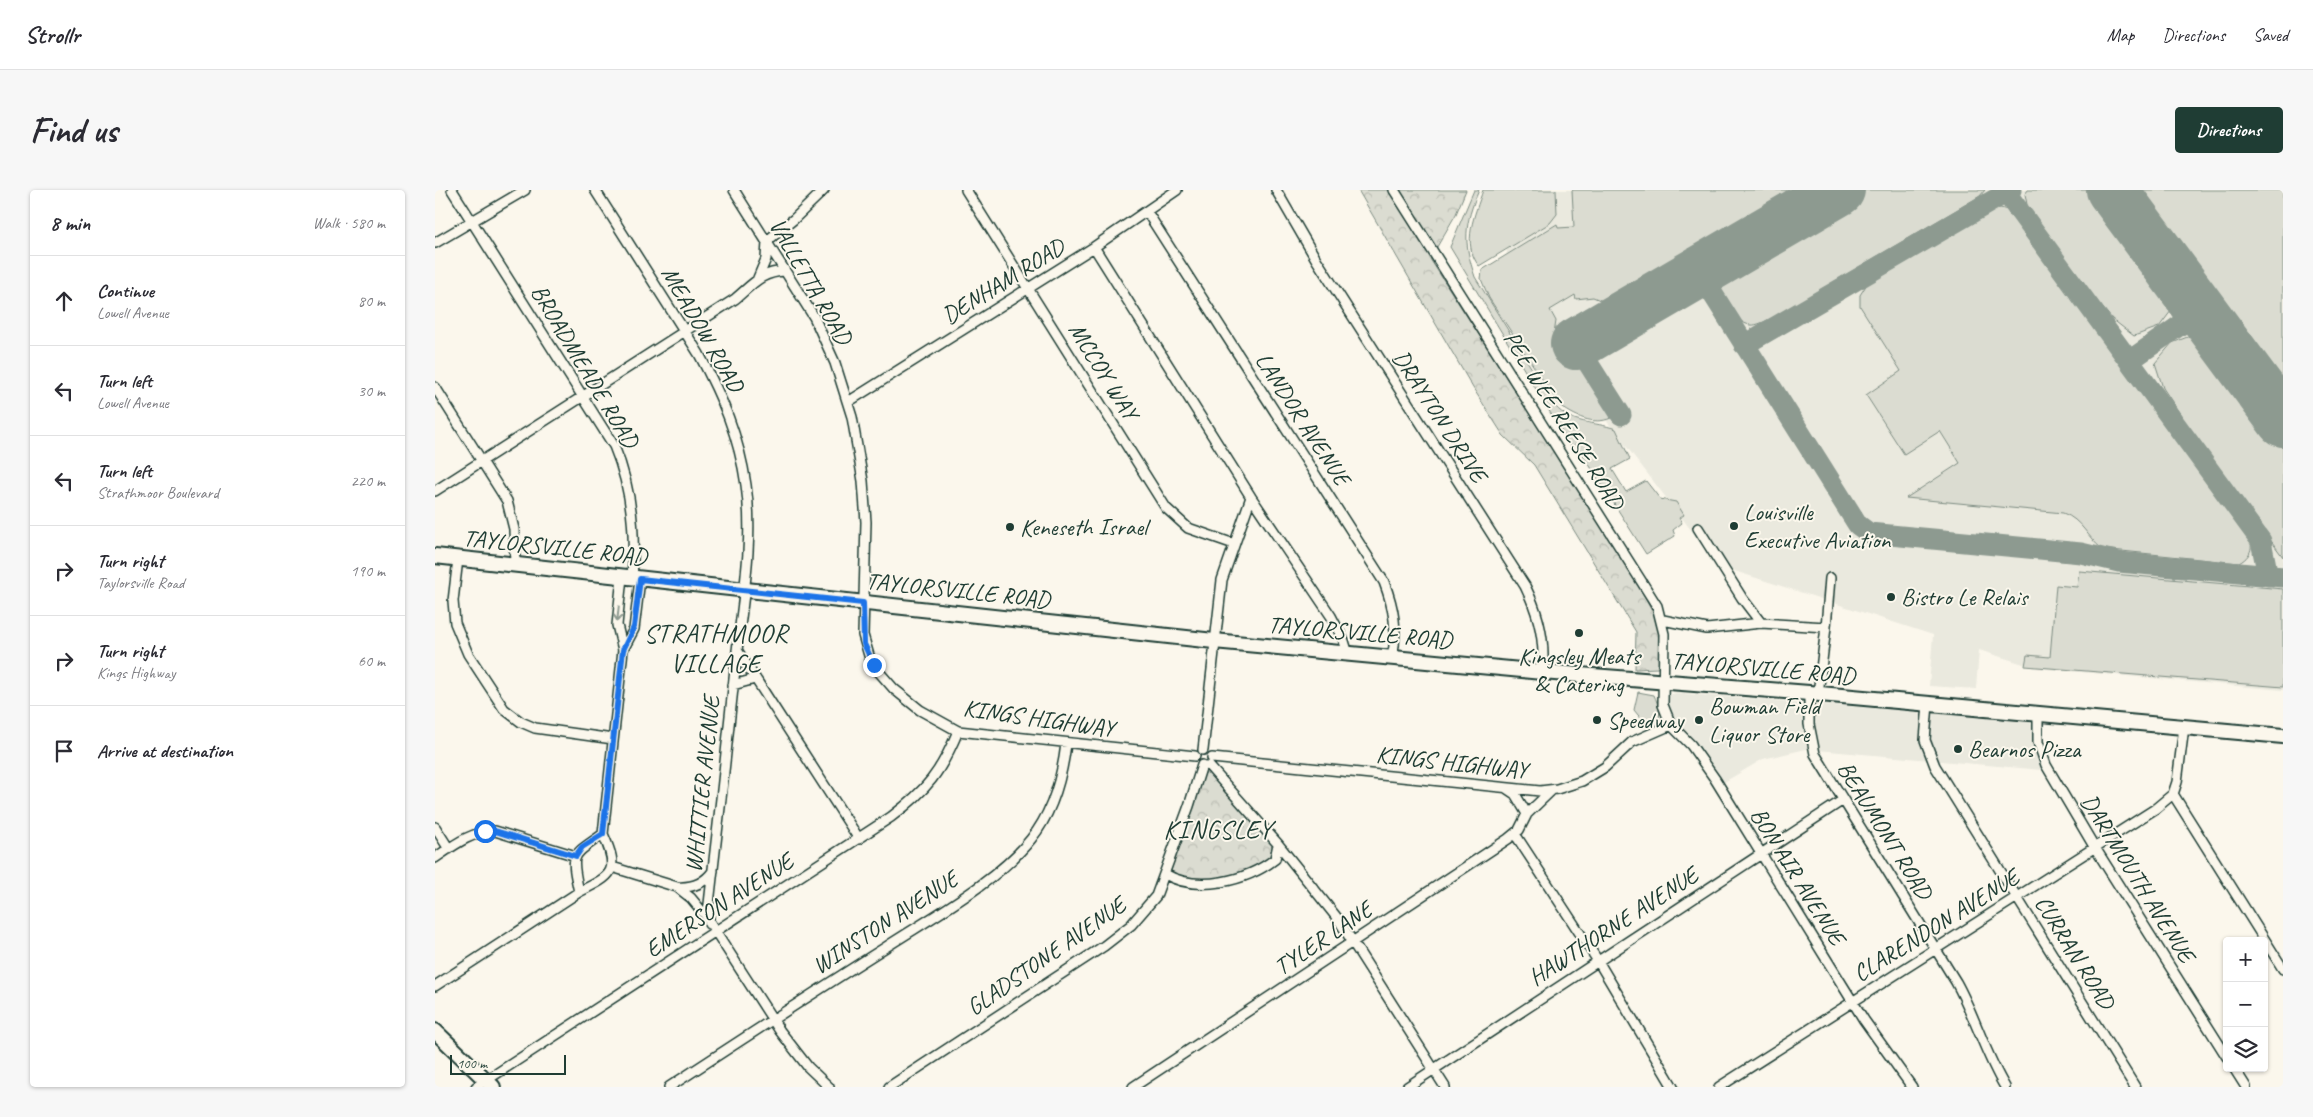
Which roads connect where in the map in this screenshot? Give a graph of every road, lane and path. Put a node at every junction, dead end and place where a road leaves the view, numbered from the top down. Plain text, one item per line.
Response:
1 (453, 190) edge
2 (525, 190) edge
3 (595, 190) edge
4 (735, 190) edge
5 (824, 190) edge
6 (967, 190) edge
7 (1177, 190) edge
8 (1275, 190) edge
9 (1394, 190) edge
10 (1147, 212) junction
11 (473, 221) junction
12 (767, 240) junction
13 (435, 242) edge
14 (1094, 247) junction
15 (785, 271) junction
16 (757, 280) junction
17 (1029, 289) junction
18 (685, 331) junction
19 (435, 387) edge
20 (583, 396) junction
21 (848, 402) junction
22 (483, 460) junction
23 (435, 492) edge
24 (1251, 497) junction
25 (1698, 528) dead end
26 (1233, 544) junction
27 (435, 556) edge
28 (458, 558) junction
29 (515, 565) junction
30 (632, 578) junction
31 (1831, 578) dead end
32 (744, 590) junction
33 (863, 603) junction
34 (1663, 620) junction
35 (1761, 623) junction
36 (1826, 627) junction
37 (1214, 642) junction
38 (623, 650) junction
39 (737, 650) junction
40 (1348, 654) junction
41 (1392, 658) junction
42 (1542, 672) junction
43 (755, 680) junction
44 (1664, 682) junction
45 (733, 685) junction
46 (1813, 693) junction
47 (1928, 704) junction
48 (2038, 714) junction
49 (1671, 725) junction
50 (2184, 727) junction
51 (958, 730) junction
52 (2283, 736) edge
53 (613, 739) junction
54 (1066, 744) junction
55 (1199, 753) junction
56 (1207, 763) junction
57 (1506, 788) junction
58 (1552, 790) junction
59 (2173, 794) junction
60 (1843, 800) junction
61 (1527, 814) junction
62 (435, 827) edge
63 (603, 834) junction
64 (1515, 834) junction
65 (859, 839) junction
66 (1278, 844) junction
67 (2095, 848) junction
68 (449, 849) junction
69 (1761, 853) junction
70 (576, 856) junction
71 (435, 858) edge
72 (1275, 859) junction
73 (1292, 860) junction
74 (612, 867) junction
75 (713, 871) junction
76 (1165, 874) junction
77 (677, 887) junction
78 (579, 892) junction
79 (2018, 898) junction
80 (712, 927) junction
81 (1353, 941) junction
82 (1936, 949) junction
83 (1598, 961) junction
84 (2283, 969) edge
85 (435, 986) edge
86 (1852, 1001) junction
87 (772, 1019) junction
88 (435, 1031) edge
89 (2223, 1051) edge
90 (1433, 1068) junction
91 (2237, 1072) edge
92 (485, 1085) edge
93 (669, 1087) edge
94 (829, 1087) edge
95 (889, 1087) edge
96 (1133, 1087) edge
97 (1407, 1087) edge
98 (1445, 1087) edge
99 (1673, 1087) edge
100 (1719, 1087) edge
101 (1912, 1087) edge
102 (2005, 1087) edge
103 (2135, 1087) edge
104 (2246, 1087) edge

1 - 11 street, BROADMEADE ROAD
2 - 11 street
3 - 18 street, MEADOW ROAD
4 - 12 street, VALLETTA ROAD
5 - 12 street
6 - 17 street, MCCOY WAY
7 - 10 street, DENHAM ROAD
8 - 42 street, DRAYTON DRIVE
9 - 34 street, PEE WEE REESE ROAD
10 - 14 street, DENHAM ROAD
10 - 41 street, LANDOR AVENUE
11 - 13 street
11 - 20 street, BROADMEADE ROAD
12 - 15 street, VALLETTA ROAD
12 - 16 street
14 - 17 street, DENHAM ROAD
14 - 24 street
15 - 16 street
15 - 21 street, VALLETTA ROAD
16 - 18 street
17 - 21 street, DENHAM ROAD
17 - 26 street, MCCOY WAY
18 - 20 street
18 - 32 street, MEADOW ROAD
19 - 22 street
20 - 22 street
20 - 30 street, BROADMEADE ROAD
21 - 33 street, VALLETTA ROAD
22 - 23 street
22 - 29 street
24 - 26 street
24 - 40 street
25 - 35 street
26 - 37 street
27 - 28 main road, TAYLORSVILLE ROAD
28 - 29 main road, TAYLORSVILLE ROAD
28 - 53 street
29 - 30 main road, TAYLORSVILLE ROAD
30 - 32 main road, TAYLORSVILLE ROAD
30 - 38 street
30 -> 38 street
31 - 36 street, BEAUMONT ROAD
32 - 33 main road, TAYLORSVILLE ROAD
32 - 39 street, WHITTIER AVENUE
33 - 37 main road, TAYLORSVILLE ROAD
33 - 51 street, KINGS HIGHWAY
34 - 35 street
34 - 44 street, PEE WEE REESE ROAD
35 - 36 street
36 - 46 street, BEAUMONT ROAD
37 - 40 main road, TAYLORSVILLE ROAD
37 - 55 street
38 - 53 street
39 - 43 street
39 - 45 street, WHITTIER AVENUE
40 - 41 main road, TAYLORSVILLE ROAD
41 - 42 main road, TAYLORSVILLE ROAD
42 - 44 main road, TAYLORSVILLE ROAD
43 - 45 street
43 - 65 street
44 - 46 main road, TAYLORSVILLE ROAD
44 - 49 street, BON AIR AVENUE
45 - 75 street, WHITTIER AVENUE
46 - 47 main road, TAYLORSVILLE ROAD
46 - 60 street, BEAUMONT ROAD
47 - 48 main road, TAYLORSVILLE ROAD
47 - 79 street, CURRAN ROAD
48 - 50 main road, TAYLORSVILLE ROAD
48 - 67 street, DARTMOUTH AVENUE
49 - 58 street, KINGS HIGHWAY
49 - 69 street, BON AIR AVENUE
50 - 52 main road, TAYLORSVILLE ROAD
50 - 59 street
51 - 54 street, KINGS HIGHWAY
51 - 65 street, EMERSON AVENUE
53 - 63 street
54 - 55 street, KINGS HIGHWAY
54 - 87 street, WINSTON AVENUE
55 - 56 street
55 - 56 street
56 - 57 street, KINGS HIGHWAY
56 - 66 street
56 - 76 street, GLADSTONE AVENUE
57 - 58 street, KINGS HIGHWAY
57 - 61 street
58 - 61 street, TYLER LANE
59 - 67 street, CLARENDON AVENUE
59 - 84 street
60 - 69 street, HAWTHORNE AVENUE
60 - 82 street, BEAUMONT ROAD
61 - 64 street, TYLER LANE
62 - 68 street
63 - 70 street
63 - 74 street
64 - 81 street, TYLER LANE
64 - 83 street
65 - 80 street, EMERSON AVENUE
66 - 72 street
66 - 73 street
67 - 79 street, CLARENDON AVENUE
67 - 89 street, DARTMOUTH AVENUE
68 - 70 street
68 - 71 street
69 - 83 street, HAWTHORNE AVENUE
69 - 86 street, BON AIR AVENUE
70 - 78 street
72 - 73 street
72 - 76 street
73 - 81 street
74 - 77 street
74 - 78 street
75 - 77 street
75 - 80 street, WHITTIER AVENUE
76 - 95 street, GLADSTONE AVENUE
77 - 80 street
78 - 85 street
79 - 82 street, CLARENDON AVENUE
79 - 103 street, CURRAN ROAD
80 - 87 street
80 - 92 street, EMERSON AVENUE
81 - 90 street
81 - 96 street, TYLER LANE
82 - 86 street, CLARENDON AVENUE
82 - 102 street, BEAUMONT ROAD
83 - 90 street, HAWTHORNE AVENUE
83 - 99 street
86 - 100 street, CLARENDON AVENUE
86 - 101 street, BON AIR AVENUE
87 - 93 street, WINSTON AVENUE
87 - 94 street
88 - 92 main road
90 - 97 street, HAWTHORNE AVENUE
90 - 98 street
91 - 104 street

